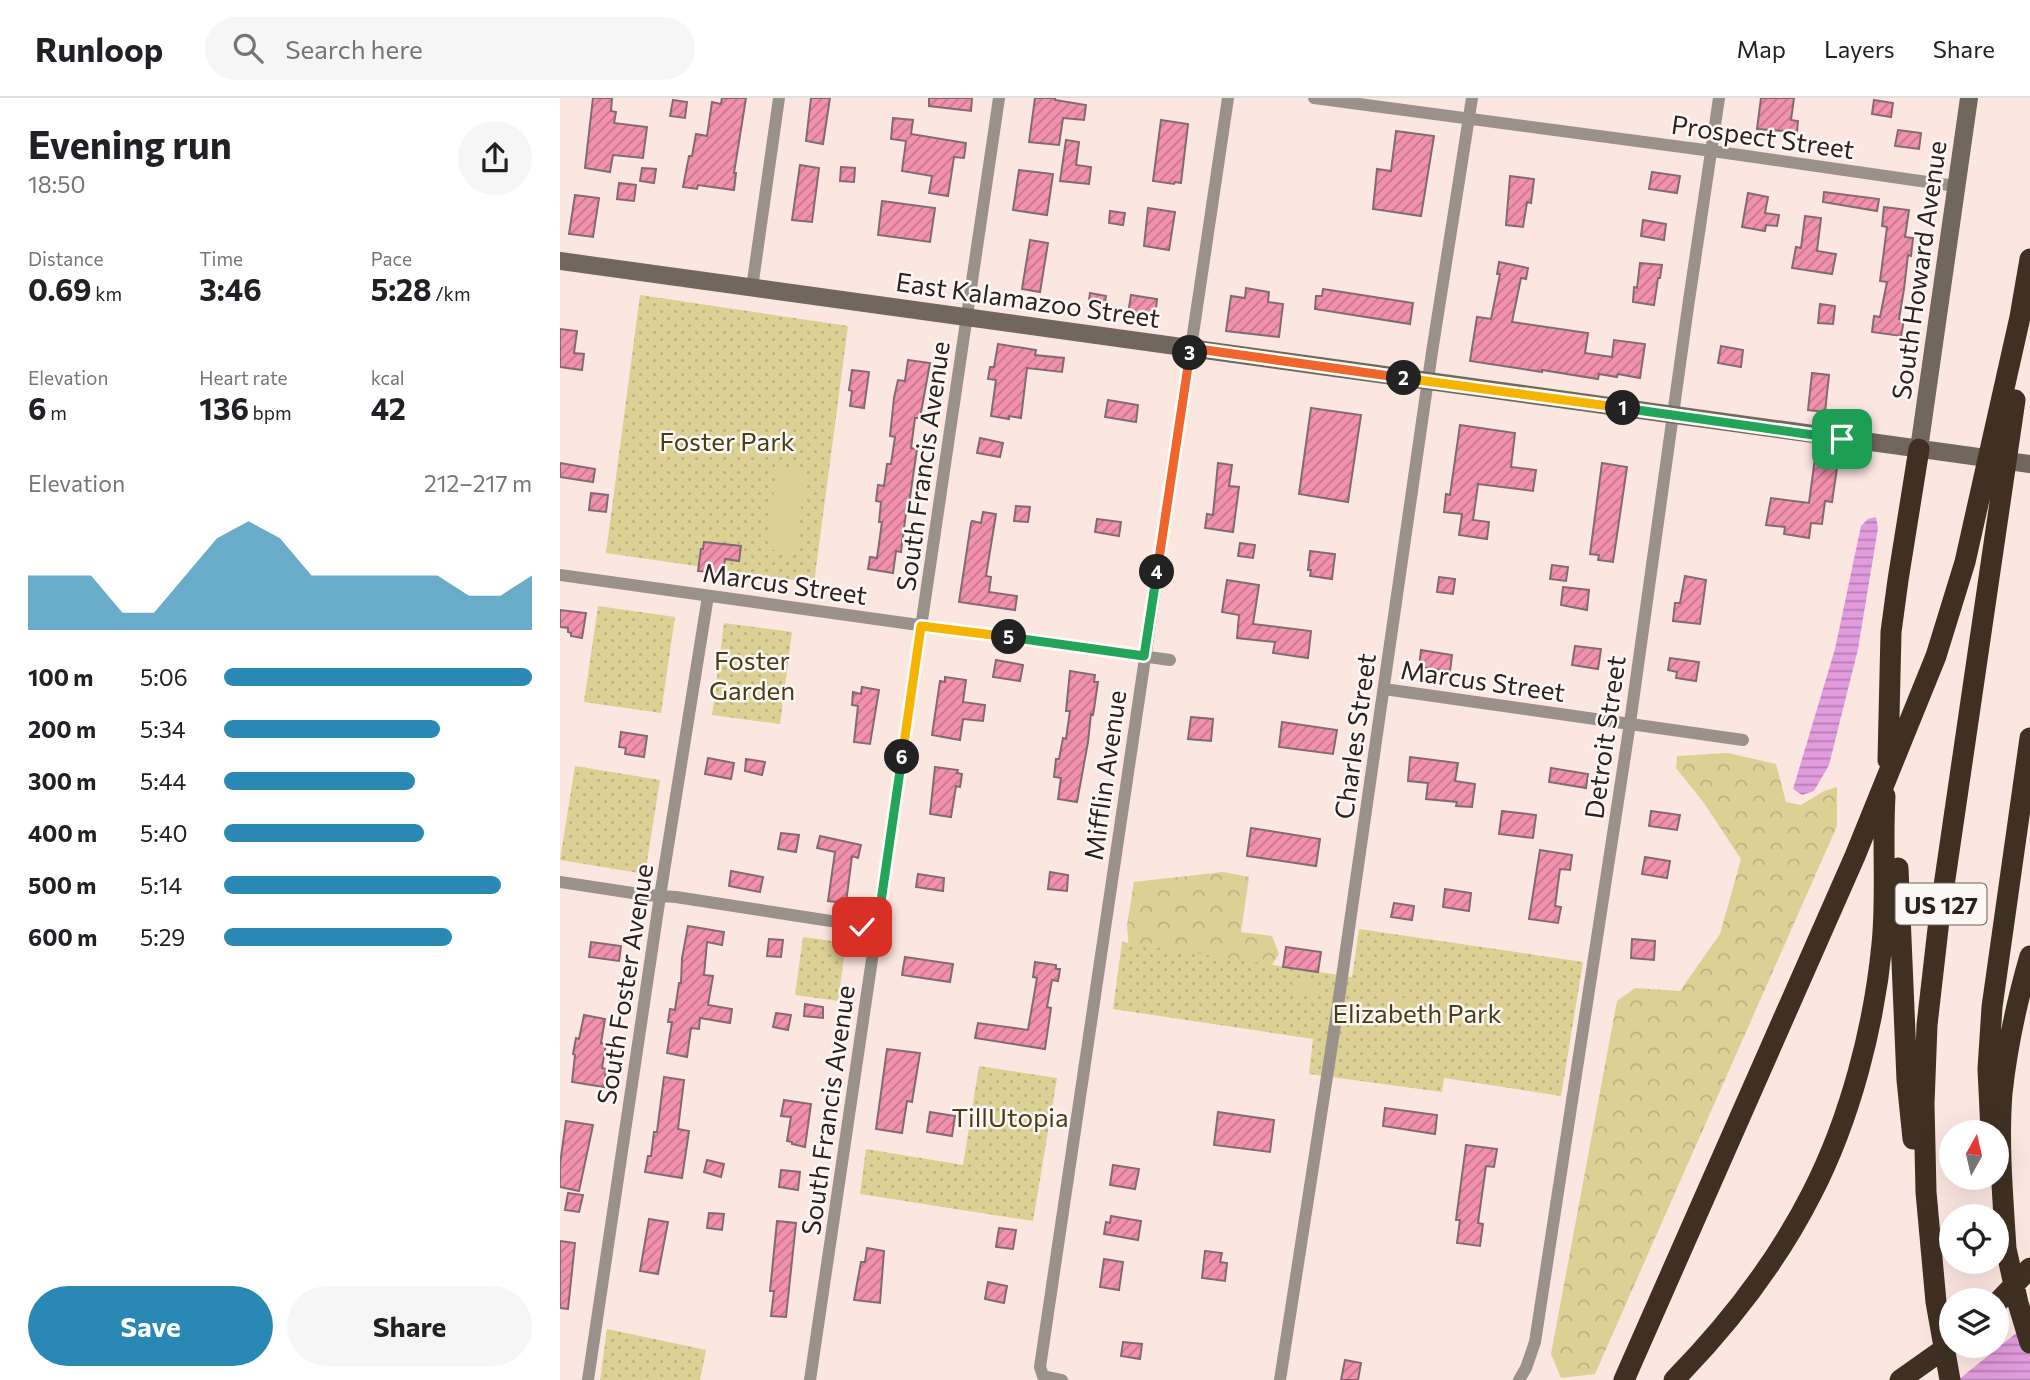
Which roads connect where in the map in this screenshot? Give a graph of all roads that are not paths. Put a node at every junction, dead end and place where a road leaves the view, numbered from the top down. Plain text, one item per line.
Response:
1 (779, 98) edge
2 (999, 98) edge
3 (1228, 98) edge
4 (1314, 98) edge
5 (1472, 98) edge
6 (1719, 98) edge
7 (1969, 98) edge
8 (1469, 119) junction
9 (1712, 151) junction
10 (1955, 186) junction
11 (2030, 259) edge
12 (560, 261) edge
13 (2030, 286) edge
14 (752, 288) junction
15 (967, 317) junction
16 (1191, 348) junction
17 (1428, 382) junction
18 (2006, 414) junction
19 (1673, 415) junction
20 (1919, 449) junction
21 (2030, 464) edge
22 (560, 575) edge
23 (708, 596) junction
24 (921, 626) junction
25 (1144, 656) junction
26 (1170, 660) dead end
27 (1384, 689) junction
28 (1630, 723) junction
29 (2030, 738) edge
30 (1743, 740) dead end
31 (1889, 743) junction
32 (560, 882) edge
33 (660, 896) junction
34 (877, 929) junction
35 (2030, 956) edge
36 (1991, 1120) edge
37 (2004, 1204) edge
38 (1929, 1236) junction
39 (2009, 1263) edge
40 (2030, 1268) edge
41 (2009, 1290) edge
42 (2030, 1290) edge
43 (2009, 1307) edge
44 (2030, 1343) edge
45 (1939, 1352) edge
46 (588, 1380) edge
47 (810, 1380) edge
48 (1062, 1380) edge
49 (1280, 1380) edge
50 (1519, 1380) edge
51 (1624, 1380) edge
52 (1674, 1380) edge
53 (1900, 1380) edge
54 (1950, 1380) edge

1 - 14 street
2 - 15 street, South Francis Avenue
3 - 16 street, Mifflin Avenue
4 - 8 street, Prospect Street
5 - 8 street, Charles Street
6 - 9 street, Detroit Street
7 - 10 street, South Howard Avenue
8 - 9 street, Prospect Street
8 - 17 street, Charles Street
9 - 10 street, Prospect Street
9 - 19 street, Detroit Street
10 - 20 street, South Howard Avenue
11 - 18 highway
12 - 14 street, East Kalamazoo Street
13 - 18 highway, US 127
14 - 15 street, East Kalamazoo Street
15 - 16 street, East Kalamazoo Street
15 - 24 street, South Francis Avenue
16 - 17 street, East Kalamazoo Street
16 - 25 street, Mifflin Avenue
17 - 19 street, East Kalamazoo Street
17 - 27 street, Charles Street
18 - 38 highway, US 127
18 - 51 highway
19 - 20 street, East Kalamazoo Street
19 - 28 street, Detroit Street
20 - 21 street, East Kalamazoo Street
20 - 31 highway
22 - 23 street, Marcus Street
23 - 24 street, Marcus Street
23 - 33 street, South Foster Avenue
24 - 25 street, Marcus Street
24 - 34 street, South Francis Avenue
25 - 26 street, Marcus Street
25 - 48 street, Mifflin Avenue
27 - 28 street, Marcus Street
27 - 49 street, Charles Street
28 - 30 street, Marcus Street
28 - 50 street, Detroit Street
29 - 36 highway, US 127
31 - 38 highway
31 - 52 highway
32 - 33 street
33 - 34 street
33 - 46 street, South Foster Avenue
34 - 47 street, South Francis Avenue
35 - 37 highway
38 - 54 highway, US 127
39 - 44 highway
40 - 41 highway
42 - 43 highway
45 - 53 highway

